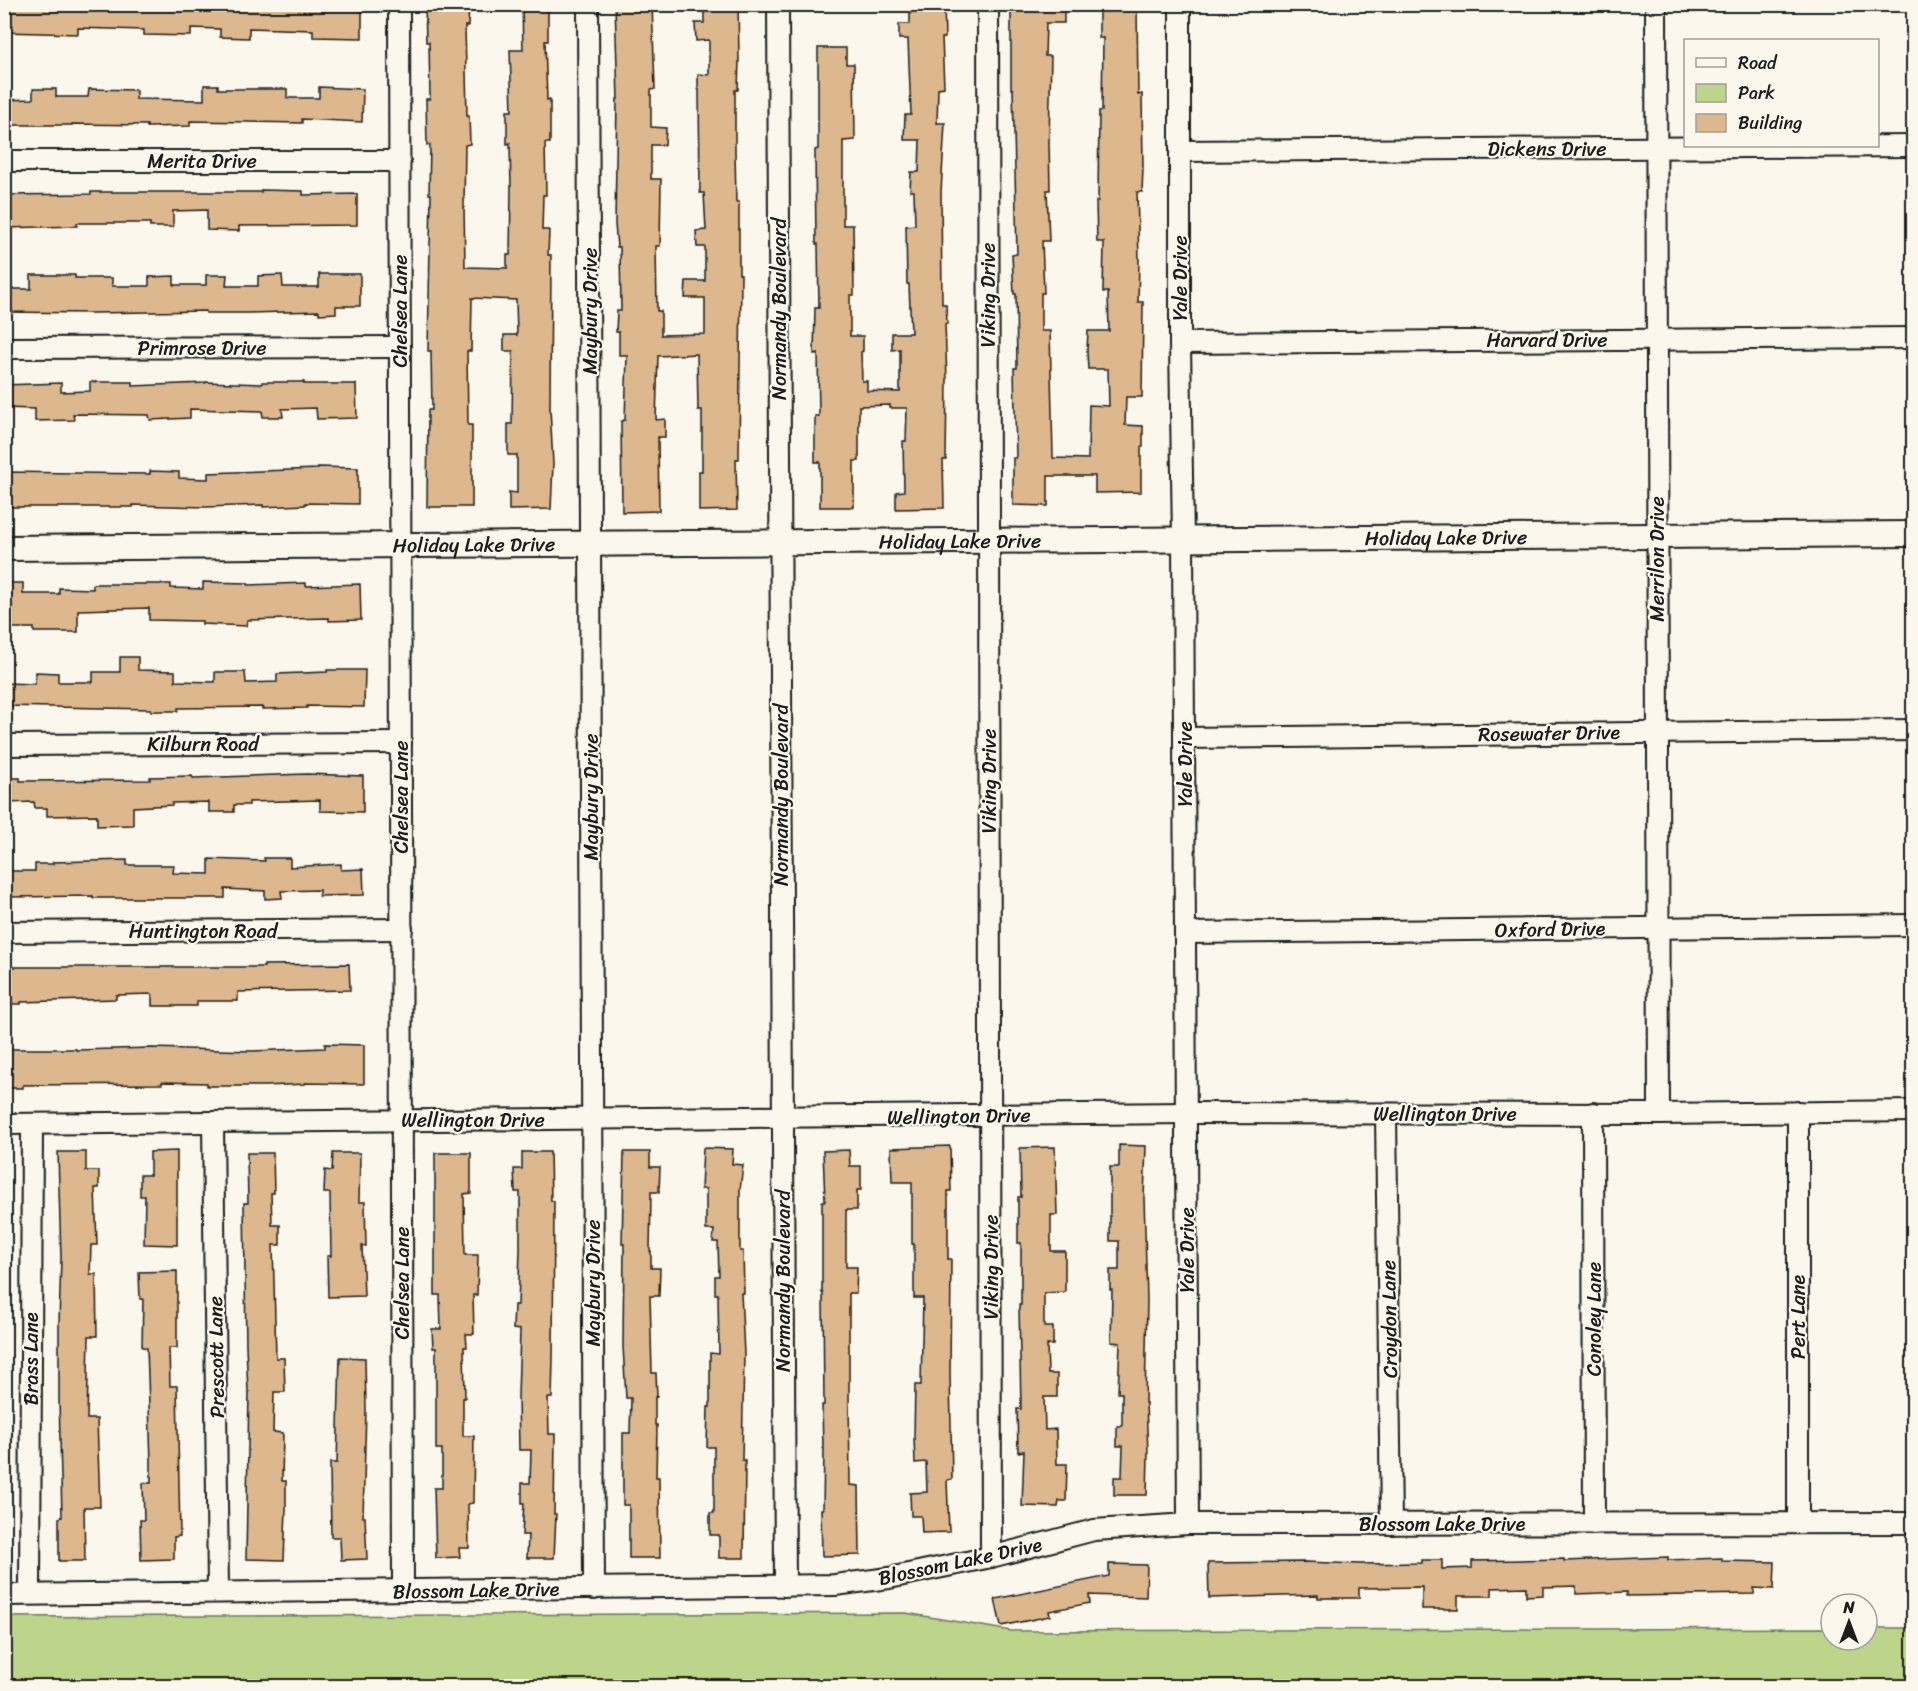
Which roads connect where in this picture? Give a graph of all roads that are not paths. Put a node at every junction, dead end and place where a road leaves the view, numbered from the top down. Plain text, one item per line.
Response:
1 (399, 4) edge
2 (588, 4) edge
3 (778, 4) edge
4 (988, 4) edge
5 (1180, 4) edge
6 (1656, 4) edge
7 (1879, 146) edge
8 (1914, 146) edge
9 (1828, 147) edge
10 (1656, 149) junction
11 (1180, 151) junction
12 (4, 161) edge
13 (400, 161) junction
14 (1914, 338) edge
15 (1656, 339) junction
16 (1180, 343) junction
17 (400, 347) junction
18 (4, 348) edge
19 (1914, 534) edge
20 (1657, 536) junction
21 (1183, 540) junction
22 (989, 541) junction
23 (780, 543) junction
24 (591, 544) junction
25 (400, 546) junction
26 (4, 548) edge
27 (1914, 730) edge
28 (1658, 732) junction
29 (1184, 738) junction
30 (401, 742) junction
31 (4, 745) edge
32 (1914, 925) edge
33 (1658, 928) junction
34 (402, 929) junction
35 (4, 932) edge
36 (1186, 933) junction
37 (1914, 1111) edge
38 (1798, 1112) junction
39 (1187, 1113) junction
40 (1593, 1113) junction
41 (1386, 1114) junction
42 (1659, 1114) junction
43 (990, 1116) junction
44 (783, 1118) junction
45 (593, 1120) junction
46 (402, 1121) junction
47 (213, 1122) junction
48 (4, 1124) edge
49 (32, 1124) junction
50 (1798, 1523) junction
51 (1914, 1523) edge
52 (1188, 1524) junction
53 (1391, 1524) junction
54 (1594, 1524) junction
55 (991, 1557) junction
56 (785, 1586) junction
57 (594, 1588) junction
58 (403, 1590) junction
59 (219, 1592) junction
60 (30, 1594) junction
61 (4, 1595) edge

1 - 13 street, Chelsea Lane
2 - 24 street, Maybury Drive
3 - 23 street, Normandy Boulevard
4 - 22 street, Viking Drive
5 - 11 street, Yale Drive
6 - 10 street, Merrilon Drive
7 - 8 street, Dickens Drive
9 - 10 street, Dickens Drive
10 - 11 street, Dickens Drive
10 - 15 street, Merrilon Drive
11 - 16 street, Yale Drive
12 - 13 street, Merita Drive
13 - 17 street, Chelsea Lane
14 - 15 street, Harvard Drive
15 - 16 street, Harvard Drive
15 - 20 street, Merrilon Drive
16 - 21 street, Yale Drive
17 - 18 street, Primrose Drive
17 - 25 street, Chelsea Lane
19 - 20 street, Holiday Lake Drive
20 - 21 street, Holiday Lake Drive
20 - 28 street, Merrilon Drive
21 - 22 street, Holiday Lake Drive
21 - 29 street, Yale Drive
22 - 23 street, Holiday Lake Drive
22 - 43 street, Viking Drive
23 - 24 street, Holiday Lake Drive
23 - 44 street, Normandy Boulevard
24 - 25 street, Holiday Lake Drive
24 - 45 street, Maybury Drive
25 - 26 street, Holiday Lake Drive
25 - 30 street, Chelsea Lane
27 - 28 street, Rosewater Drive
28 - 29 street, Rosewater Drive
28 - 33 street, Merrilon Drive
29 - 36 street, Yale Drive
30 - 31 street, Kilburn Road
30 - 34 street, Chelsea Lane
32 - 33 street, Oxford Drive
33 - 36 street, Oxford Drive
33 - 42 street, Merrilon Drive
34 - 35 street, Huntington Road
34 - 46 street, Chelsea Lane
36 - 39 street, Yale Drive
37 - 38 street, Wellington Drive
38 - 42 street, Wellington Drive
38 - 50 street, Pert Lane
39 - 41 street, Wellington Drive
39 - 43 street, Wellington Drive
39 - 52 street, Yale Drive
40 - 41 street, Wellington Drive
40 - 42 street, Wellington Drive
40 - 54 street, Conoley Lane
41 - 53 street, Croydon Lane
43 - 44 street, Wellington Drive
43 - 55 street, Viking Drive
44 - 45 street, Wellington Drive
44 - 56 street, Normandy Boulevard
45 - 46 street, Wellington Drive
45 - 57 street, Maybury Drive
46 - 47 street, Wellington Drive
46 - 58 street, Chelsea Lane
47 - 49 street, Wellington Drive
47 - 59 street, Prescott Lane
48 - 49 street, Wellington Drive
49 - 60 street, Brass Lane
50 - 51 street, Blossom Lake Drive
50 - 54 street, Blossom Lake Drive
52 - 53 street, Blossom Lake Drive
52 - 55 street, Blossom Lake Drive
53 - 54 street, Blossom Lake Drive
55 - 56 street, Blossom Lake Drive
56 - 57 street, Blossom Lake Drive
57 - 58 street, Blossom Lake Drive
58 - 59 street, Blossom Lake Drive
59 - 60 street, Blossom Lake Drive
60 - 61 street, Blossom Lake Drive

